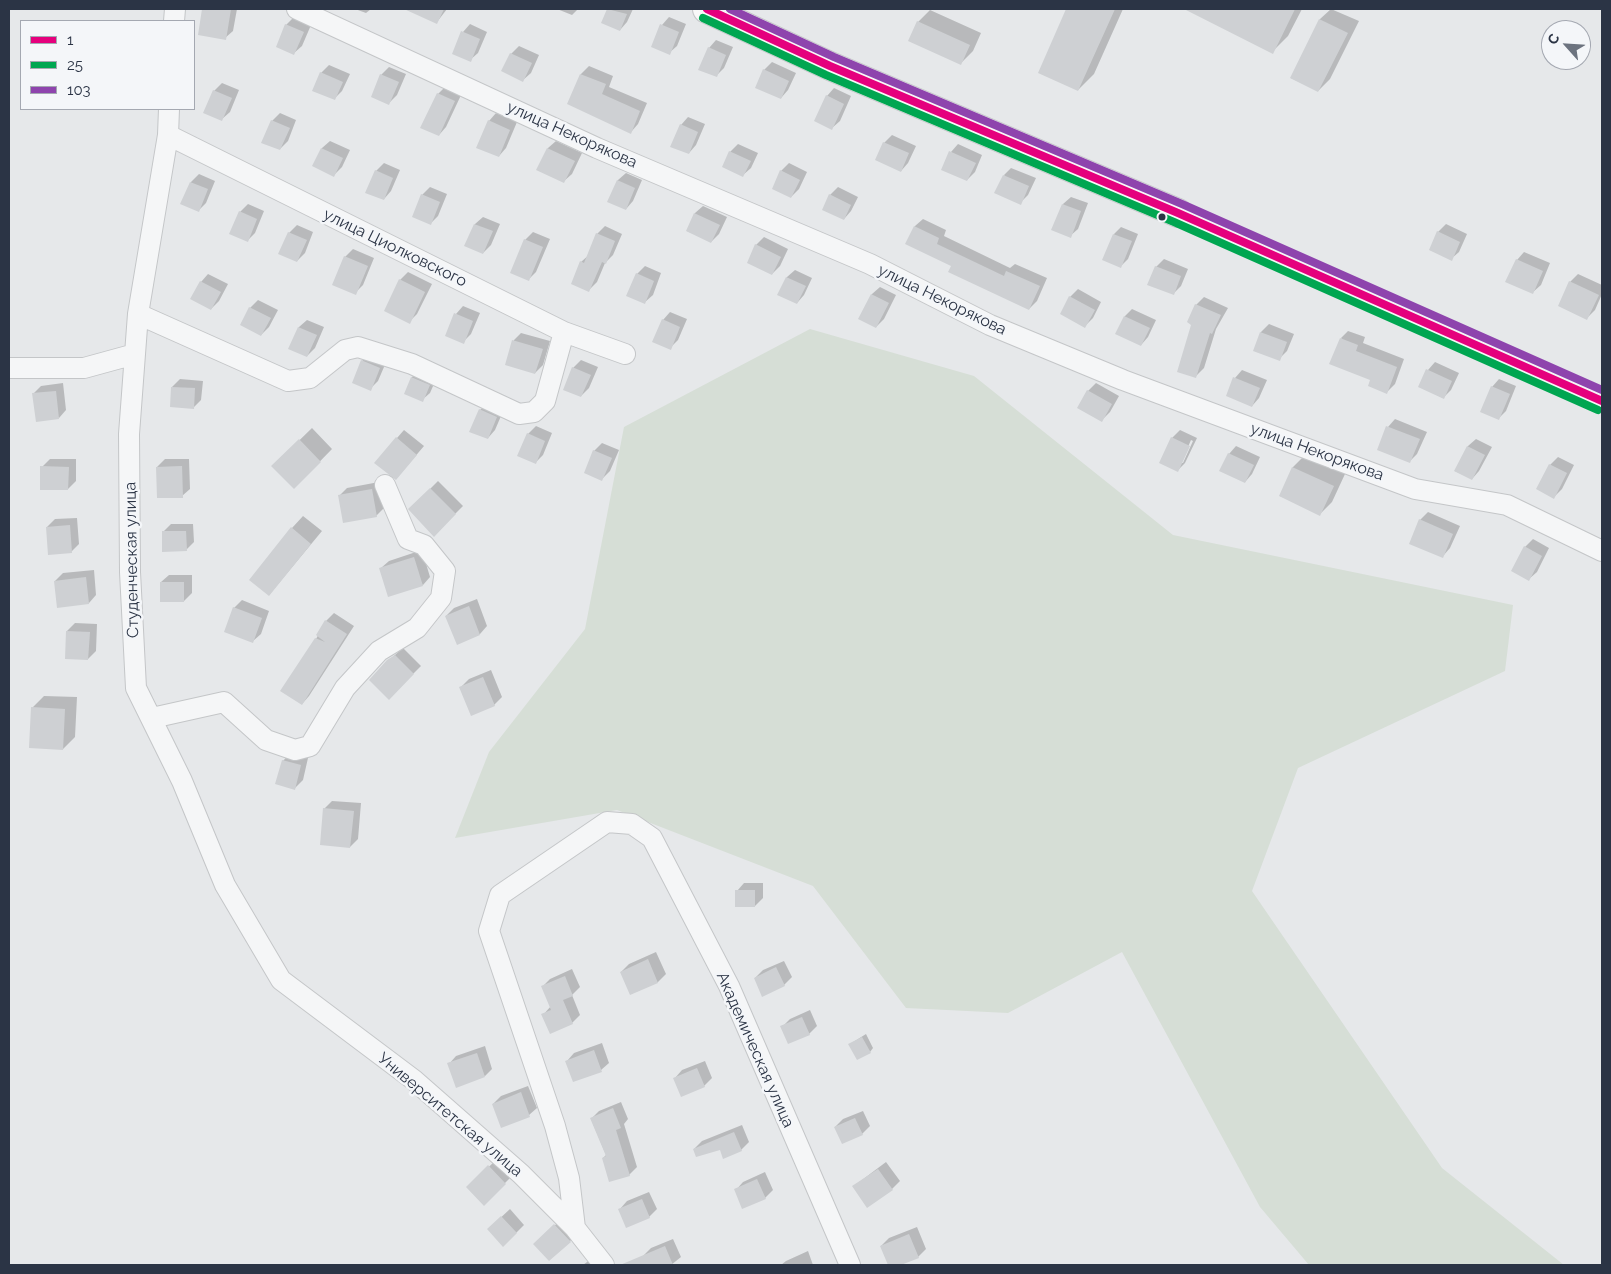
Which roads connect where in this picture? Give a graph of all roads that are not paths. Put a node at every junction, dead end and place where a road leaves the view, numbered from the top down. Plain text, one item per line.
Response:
1 (297, 9) edge
2 (707, 9) edge
3 (169, 110) edge
4 (168, 135) junction
5 (1178, 213) joint
6 (138, 314) junction
7 (564, 332) junction
8 (135, 354) junction
9 (625, 354) dead end
10 (9, 368) edge
11 (1602, 401) edge
12 (385, 485) dead end
13 (1602, 551) edge
14 (152, 718) junction
15 (281, 980) joint
16 (575, 1228) junction
17 (604, 1265) edge
18 (850, 1265) edge

1 - 13 street, улица Некорякова
2 - 5 street
3 - 4 street, Студенческая улица
4 - 6 street, Студенческая улица
4 - 7 street, улица Циолковского
5 - 11 street
6 - 7 street
6 - 8 street, Студенческая улица
7 - 9 street, улица Циолковского
8 - 10 street
8 - 14 street, Студенческая улица
12 - 14 street
14 - 15 street, Студенческая улица
15 - 16 street, Университетская улица
16 - 17 street, Университетская улица
16 - 18 street, Академическая улица

